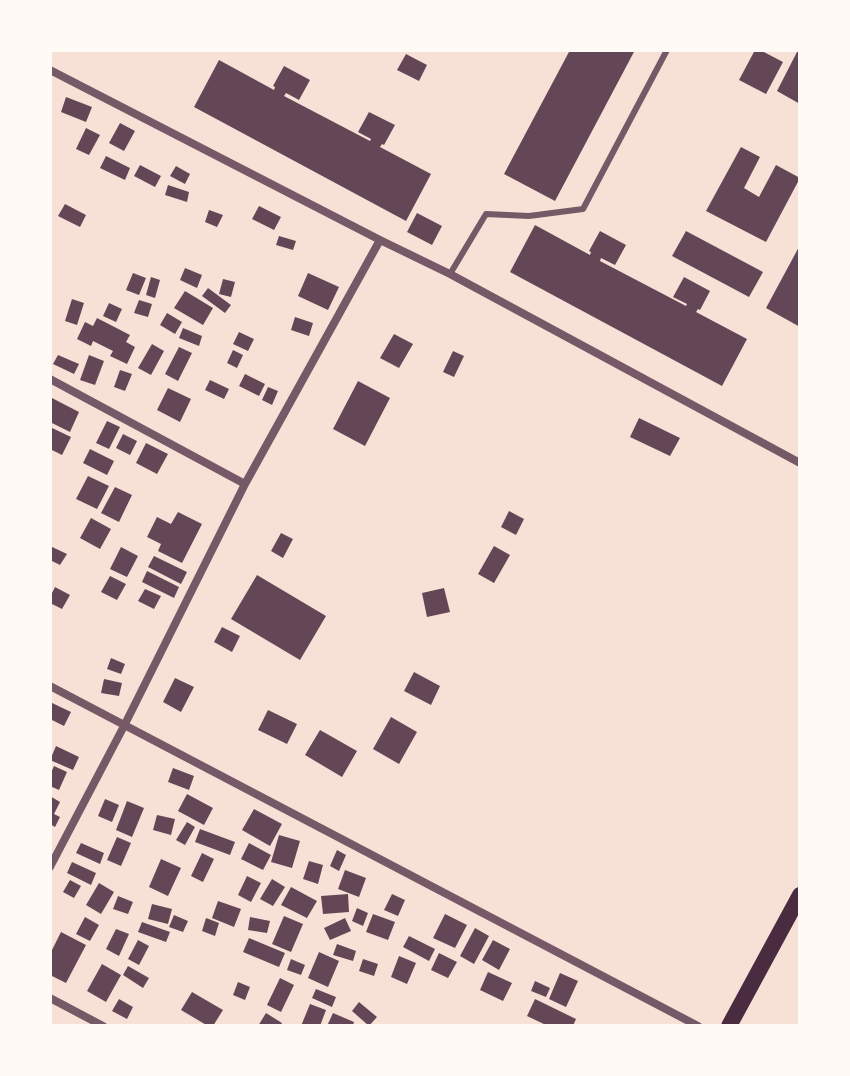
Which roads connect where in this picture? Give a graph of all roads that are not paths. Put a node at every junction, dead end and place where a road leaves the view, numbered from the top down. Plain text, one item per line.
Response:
1 (667, 50) edge
2 (50, 70) edge
3 (380, 240) junction
4 (450, 274) junction
5 (50, 379) edge
6 (800, 463) edge
7 (245, 484) junction
8 (50, 686) edge
9 (124, 726) junction
10 (50, 867) edge
11 (800, 895) edge
12 (50, 998) edge
13 (103, 1026) edge
14 (698, 1026) edge
15 (729, 1026) edge

1 - 4 lane
2 - 3 street
3 - 4 street
3 - 7 street
4 - 6 street
5 - 7 street
7 - 9 street
8 - 9 street
9 - 10 street
9 - 14 street
11 - 15 main road
12 - 13 street

